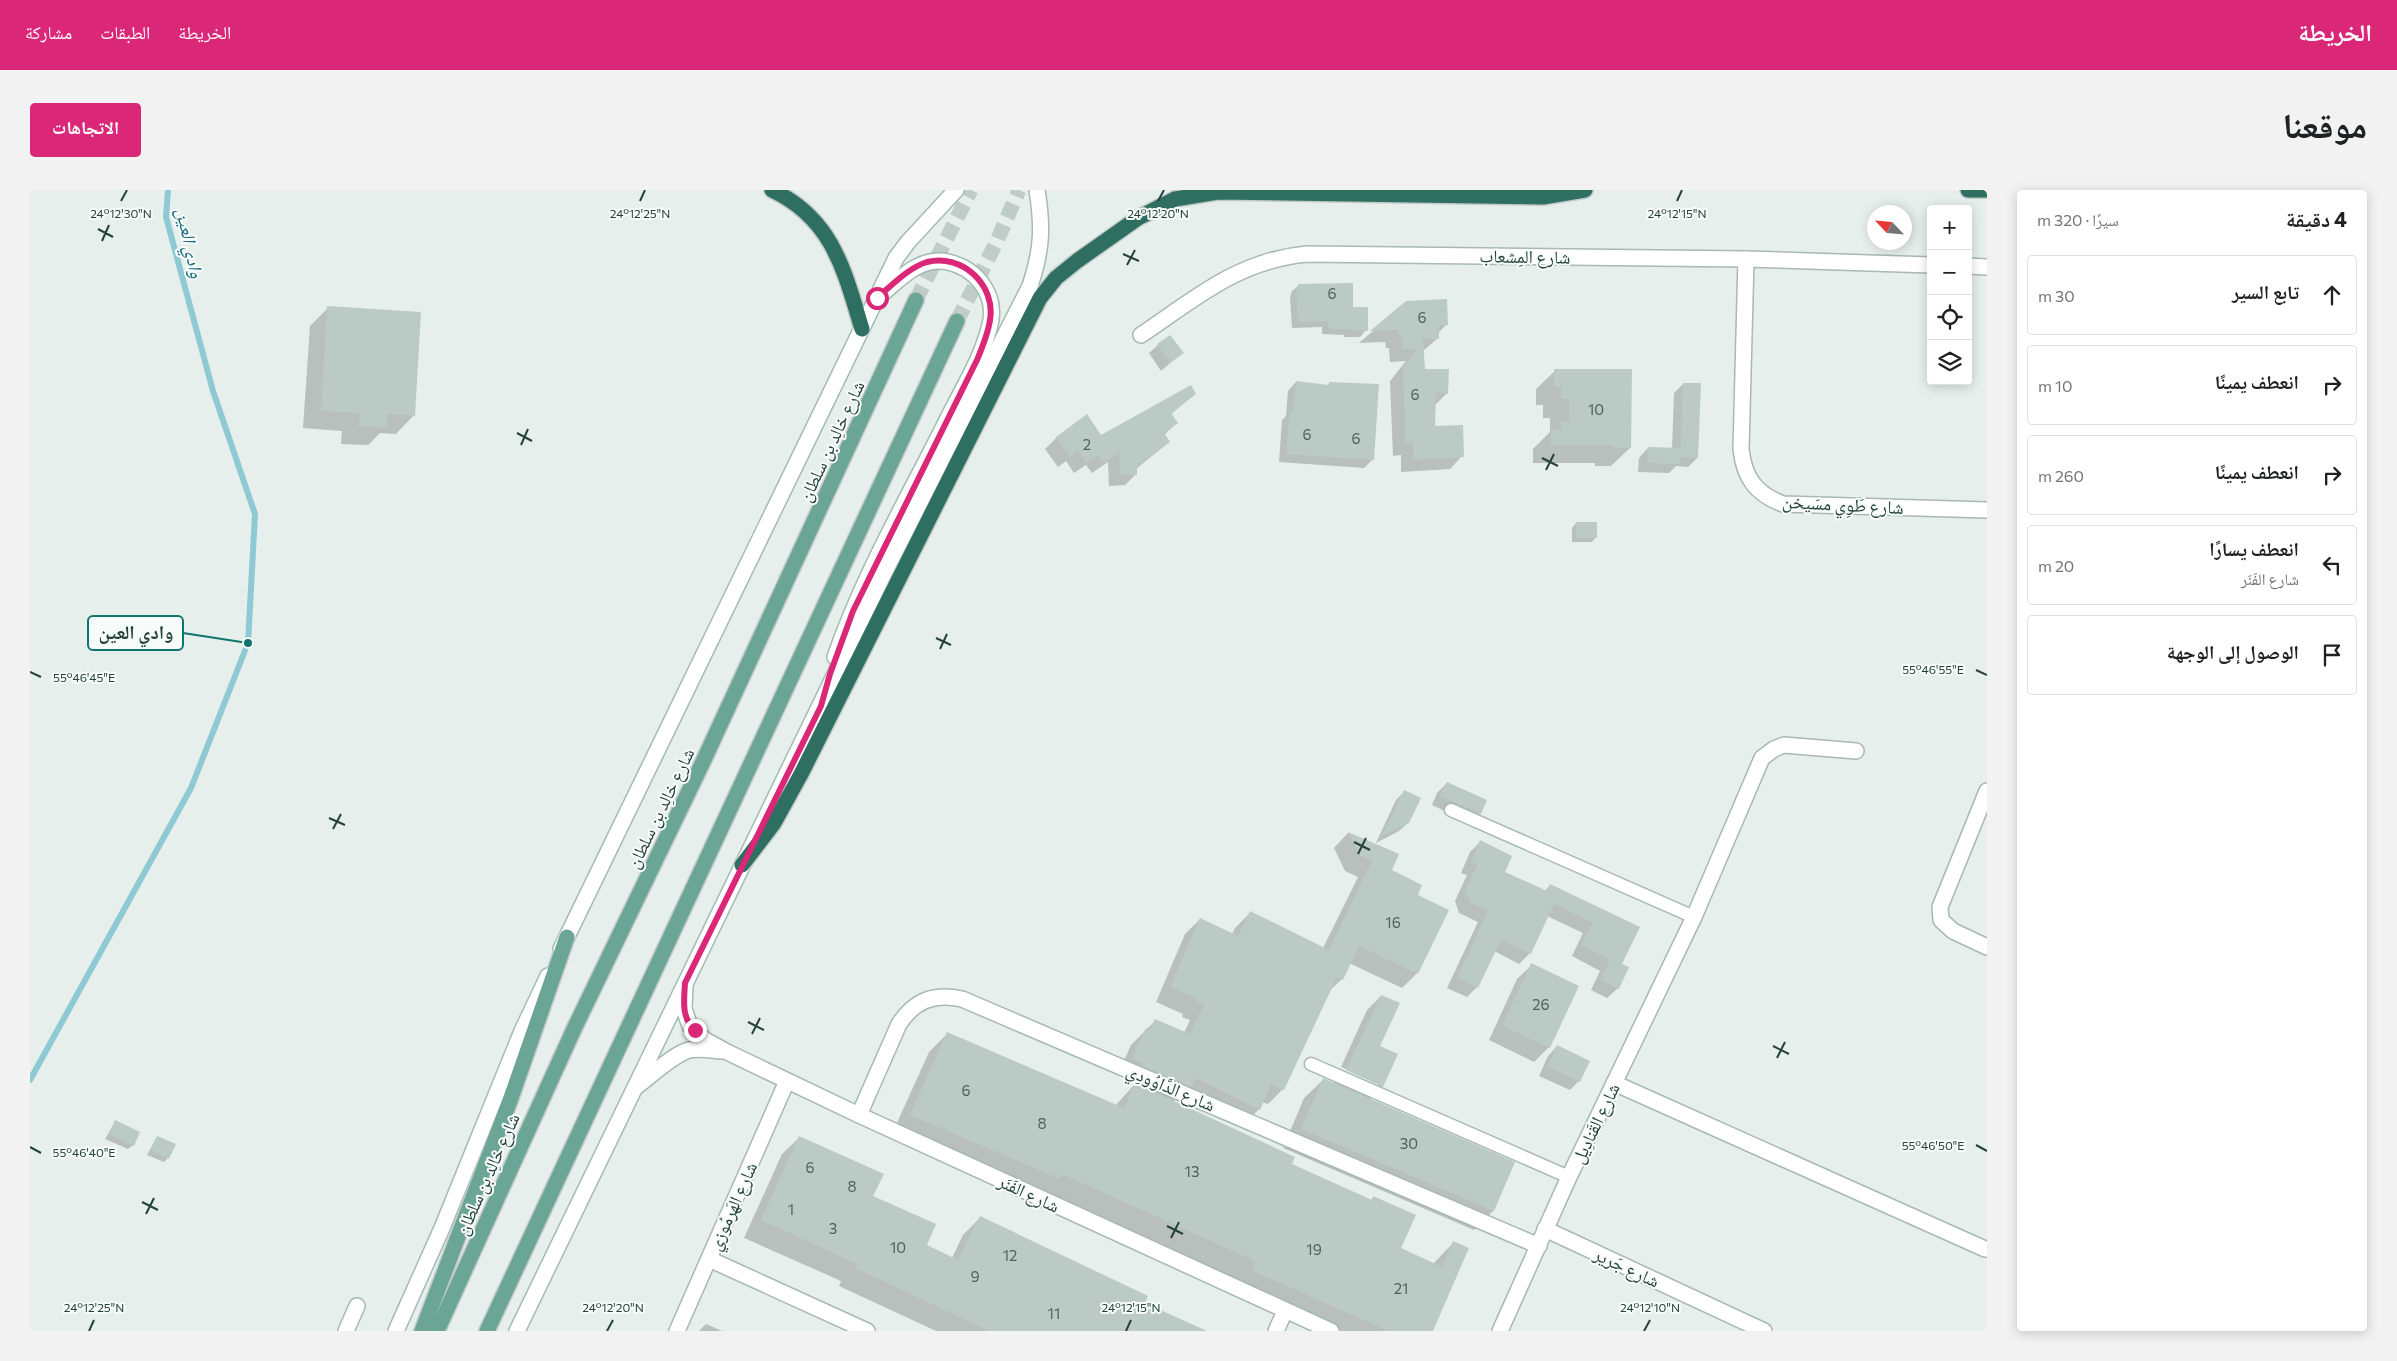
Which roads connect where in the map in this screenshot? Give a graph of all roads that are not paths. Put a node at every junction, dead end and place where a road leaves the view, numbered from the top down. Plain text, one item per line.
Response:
1 (772, 190) edge
2 (956, 190) edge
3 (1037, 190) edge
4 (1585, 190) edge
5 (1968, 190) edge
6 (1987, 190) edge
7 (1746, 259) junction
8 (1927, 265) edge
9 (1972, 266) edge
10 (1987, 266) edge
11 (877, 298) junction
12 (916, 300) tunnel mouth
13 (957, 321) tunnel mouth
14 (862, 329) junction
15 (1141, 335) dead end
16 (1987, 510) edge
17 (821, 706) junction
18 (1856, 751) dead end
19 (1987, 791) edge
20 (1451, 810) dead end
21 (742, 865) junction
22 (1694, 917) junction
23 (567, 937) junction
24 (1987, 947) edge
25 (685, 983) junction
26 (728, 1052) junction
27 (1311, 1064) dead end
28 (787, 1081) junction
29 (1614, 1083) junction
30 (636, 1086) junction
31 (859, 1115) junction
32 (1569, 1177) junction
33 (1545, 1229) junction
34 (1539, 1246) junction
35 (1985, 1249) dead end
36 (709, 1259) junction
37 (357, 1306) dead end
38 (1284, 1311) junction
39 (346, 1331) edge
40 (396, 1331) edge
41 (422, 1331) edge
42 (437, 1331) edge
43 (487, 1331) edge
44 (517, 1331) edge
45 (677, 1331) edge
46 (868, 1331) edge
47 (1276, 1331) edge
48 (1332, 1331) edge
49 (1500, 1331) edge
50 (1764, 1331) edge

1 - 14 highway
2 - 11 street
3 - 17 street
4 - 21 highway
5 - 6 highway
7 - 8 street, شارع المِشعاب
7 - 15 street, شارع المِشعاب
7 - 16 street, شارع طَوِي مسَيخن
9 - 10 street
11 - 14 street
11 - 17 street
12 - 42 main road, شارع خالِد بن سلطان
13 - 43 main road
14 - 23 street
17 - 21 street
18 - 22 street, شارع القَنادِيل
19 - 24 street
20 - 22 lane
21 - 25 street
22 - 29 street, شارع القَنادِيل
23 - 40 street
23 - 41 main road
25 - 26 street, شارع الفَنَر
25 - 30 street
26 - 28 street, شارع الفَنَر
26 - 30 street, شارع الفَنَر
27 - 32 lane
28 - 31 street, شارع الفَنَر
28 - 36 street, شارع الهَرمُوزي
29 - 32 street, شارع القَنادِيل
29 - 35 street
30 - 44 street
31 - 34 street, شارع الدَّاوُودِي
31 - 38 street, شارع الفَنَر
32 - 33 street, شارع القَنادِيل
33 - 34 street, شارع القَنادِيل
33 - 50 street, شارع جَرير
34 - 49 street, شارع القَنادِيل
36 - 45 street, شارع الهَرمُوزي
36 - 46 street
37 - 39 street
38 - 47 street
38 - 48 street, شارع الفَنَر

